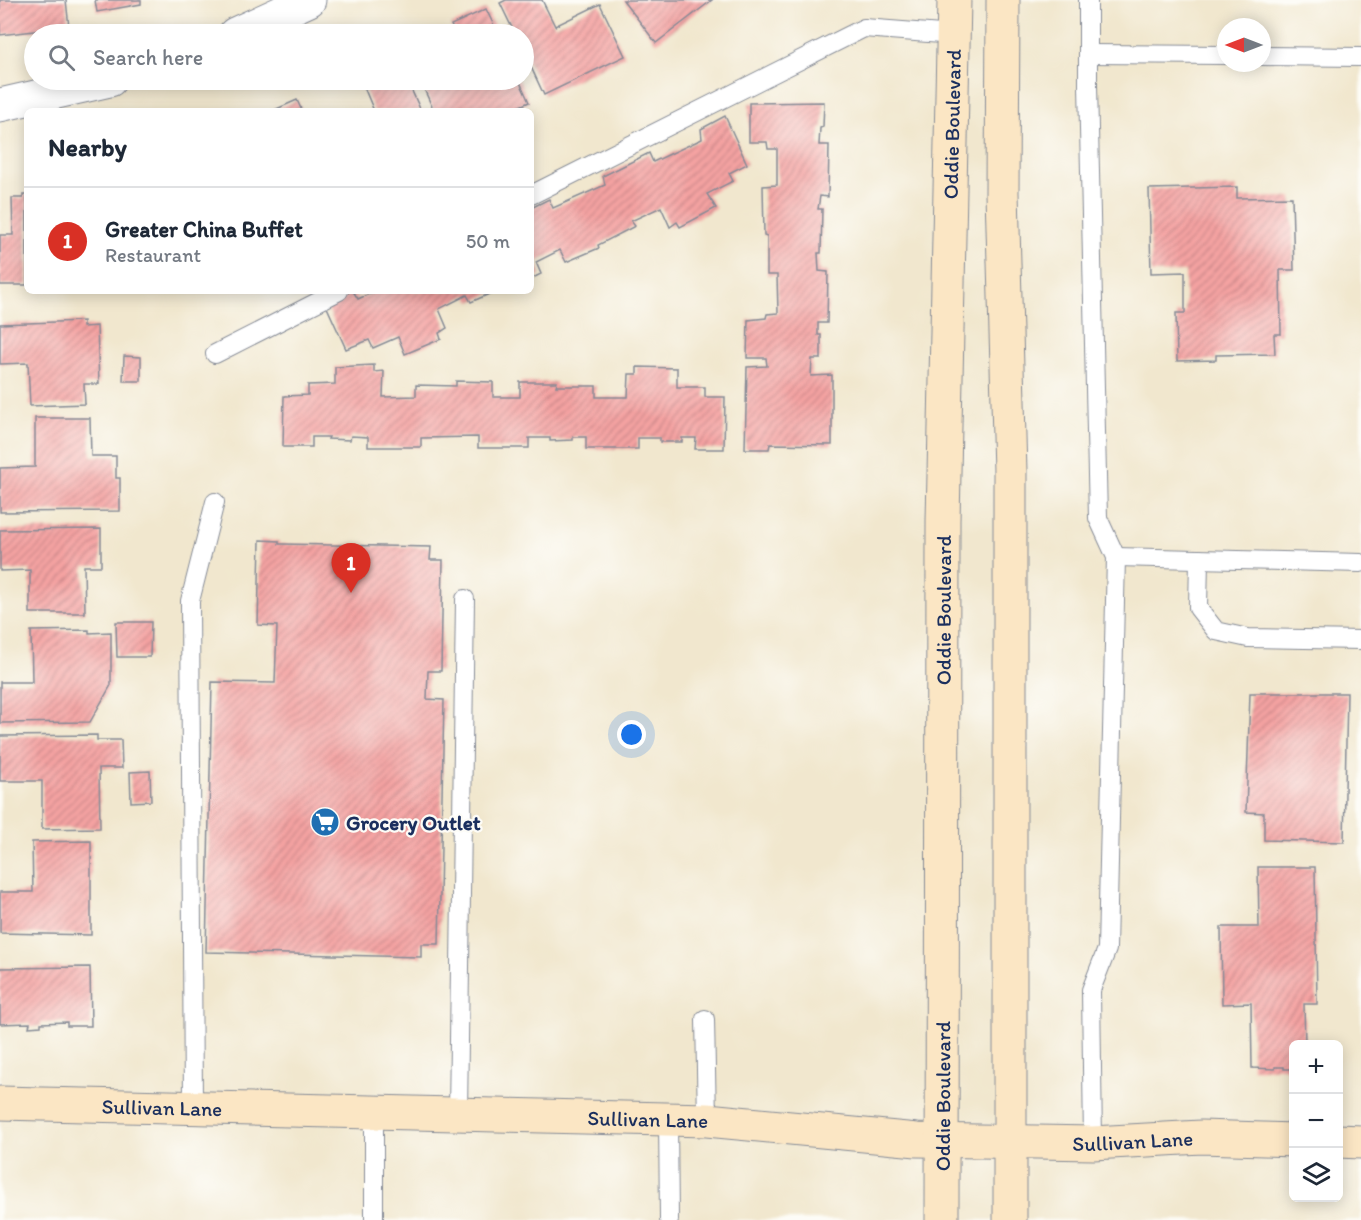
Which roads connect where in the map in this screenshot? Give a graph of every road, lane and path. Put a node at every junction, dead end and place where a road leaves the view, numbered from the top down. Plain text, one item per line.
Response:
1 (309, 0) edge
2 (954, 0) edge
3 (1003, 0) edge
4 (1088, 0) edge
5 (257, 24) edge
6 (954, 35) junction
7 (1088, 54) junction
8 (1217, 55) edge
9 (1271, 56) edge
10 (1361, 57) edge
11 (66, 90) edge
12 (0, 105) edge
13 (534, 193) edge
14 (333, 294) edge
15 (215, 354) dead end
16 (215, 502) dead end
17 (1116, 557) junction
18 (1199, 559) junction
19 (1361, 563) edge
20 (465, 598) dead end
21 (1361, 640) edge
22 (705, 1019) dead end
23 (0, 1103) edge
24 (193, 1107) junction
25 (374, 1112) junction
26 (458, 1114) junction
27 (668, 1119) junction
28 (707, 1120) junction
29 (942, 1140) junction
30 (1289, 1140) edge
31 (1343, 1141) edge
32 (1010, 1142) junction
33 (1361, 1142) edge
34 (1093, 1143) junction
35 (374, 1220) edge
36 (669, 1220) edge
37 (942, 1220) edge
38 (1010, 1220) edge

1 - 5 street
2 - 6 main road, Oddie Boulevard
3 - 32 main road
4 - 7 lane
6 - 13 lane
6 - 29 main road, Oddie Boulevard
7 - 8 lane
7 - 17 lane
9 - 10 lane
11 - 12 street
14 - 15 lane
16 - 24 lane
17 - 18 lane
17 - 34 lane
18 - 19 lane
18 - 21 lane
20 - 26 lane
22 - 28 lane
23 - 24 main road, Sullivan Lane
24 - 25 main road, Sullivan Lane
25 - 26 main road, Sullivan Lane
25 - 35 lane
26 - 27 main road, Sullivan Lane
27 - 28 main road, Sullivan Lane
27 - 36 lane
28 - 29 main road, Sullivan Lane
29 - 32 main road, Sullivan Lane
29 - 37 main road, Oddie Boulevard
30 - 34 main road, Sullivan Lane
31 - 33 main road
32 - 34 main road, Sullivan Lane
32 - 38 main road

